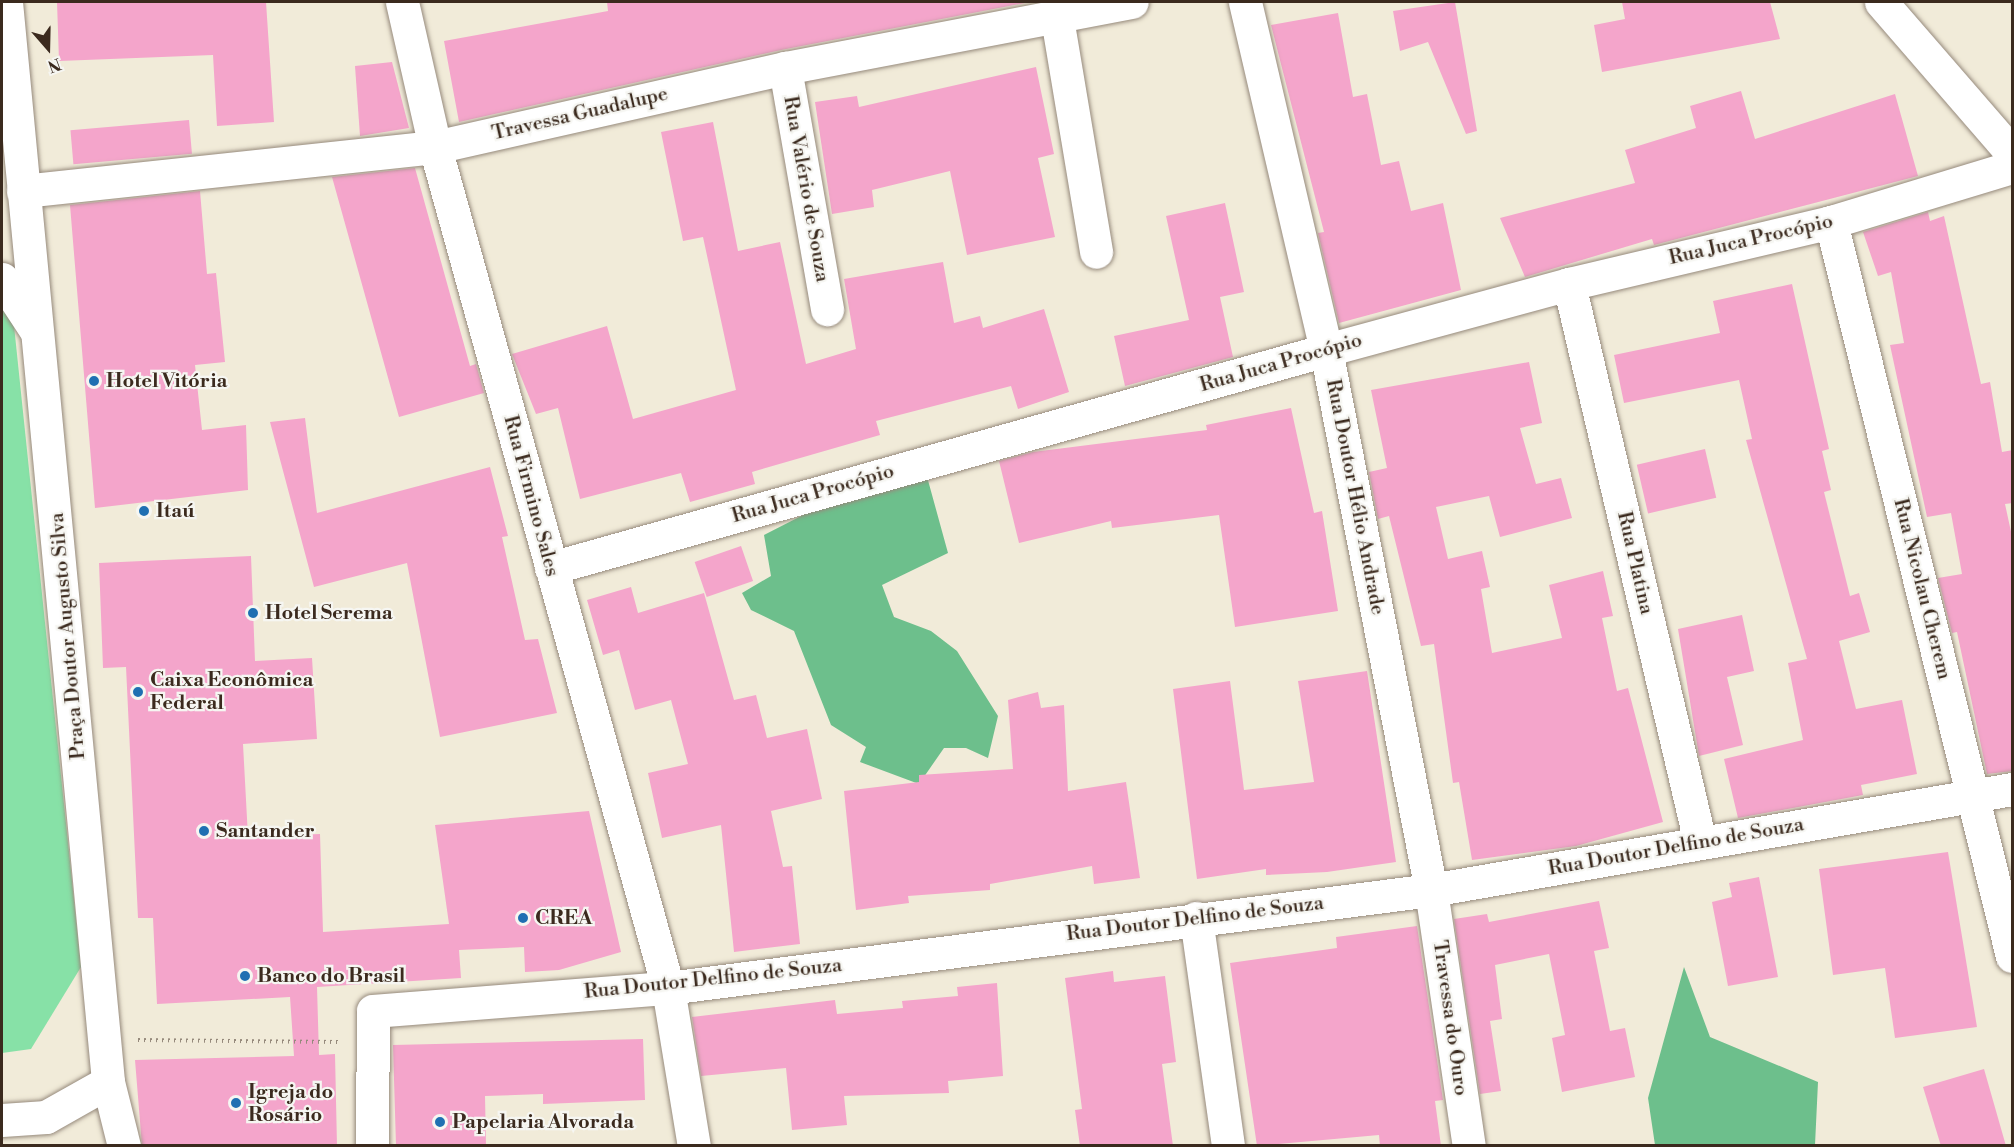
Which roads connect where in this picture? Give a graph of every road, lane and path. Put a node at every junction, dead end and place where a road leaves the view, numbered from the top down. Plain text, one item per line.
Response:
1 (6, 2) edge
2 (402, 2) edge
3 (1132, 2) edge
4 (1245, 2) edge
5 (1881, 2) edge
6 (1057, 18) junction
7 (785, 68) junction
8 (16, 100) junction
9 (2, 134) edge
10 (435, 147) junction
11 (2013, 153) edge
12 (2013, 167) edge
13 (23, 191) junction
14 (1831, 222) junction
15 (1096, 252) dead end
16 (2, 279) edge
17 (1569, 284) junction
18 (827, 309) dead end
19 (40, 338) junction
20 (1326, 350) junction
21 (551, 568) junction
22 (2013, 789) edge
23 (1973, 796) junction
24 (1700, 842) junction
25 (1431, 890) junction
26 (1196, 918) junction
27 (2013, 956) edge
28 (668, 988) junction
29 (371, 1027) junction
30 (107, 1040) junction
31 (108, 1082) junction
32 (2, 1120) edge
33 (124, 1146) edge
34 (372, 1146) edge
35 (694, 1146) edge
36 (1227, 1146) edge
37 (1469, 1146) edge

1 - 8 street, Praça Doutor Augusto Silva
2 - 10 street, Rua Firmino Sales
3 - 6 street, Travessa Guadalupe
4 - 20 street, Rua Doutor Hélio Andrade
5 - 11 street
6 - 7 street, Travessa Guadalupe
6 - 15 street
7 - 10 street, Travessa Guadalupe
7 - 18 street, Rua Valério de Souza
8 - 9 street
8 - 13 street, Praça Doutor Augusto Silva
10 - 13 street, Travessa Guadalupe
10 - 21 street, Rua Firmino Sales
12 - 14 street, Rua Juca Procópio
13 - 19 street, Praça Doutor Augusto Silva
14 - 17 street, Rua Juca Procópio
14 - 23 street, Rua Nicolau Cherem
16 - 19 street
17 - 20 street, Rua Juca Procópio
17 - 24 street, Rua Platina
19 - 30 street, Praça Doutor Augusto Silva
20 - 21 street, Rua Juca Procópio
20 - 25 street, Rua Doutor Hélio Andrade
21 - 28 street, Rua Firmino Sales
22 - 23 street, Rua Doutor Delfino de Souza
23 - 24 street, Rua Doutor Delfino de Souza
23 - 27 street, Rua Nicolau Cherem
24 - 25 street, Rua Doutor Delfino de Souza
25 - 26 street, Rua Doutor Delfino de Souza
25 - 37 street, Travessa do Ouro
26 - 28 street, Rua Doutor Delfino de Souza
26 - 36 street
28 - 29 street, Rua Doutor Delfino de Souza
28 - 35 street, Rua Firmino Sales
29 - 30 path
29 - 34 street
30 - 31 street, Praça Doutor Augusto Silva
31 - 32 street
31 - 33 street, Praça Doutor Augusto Silva

